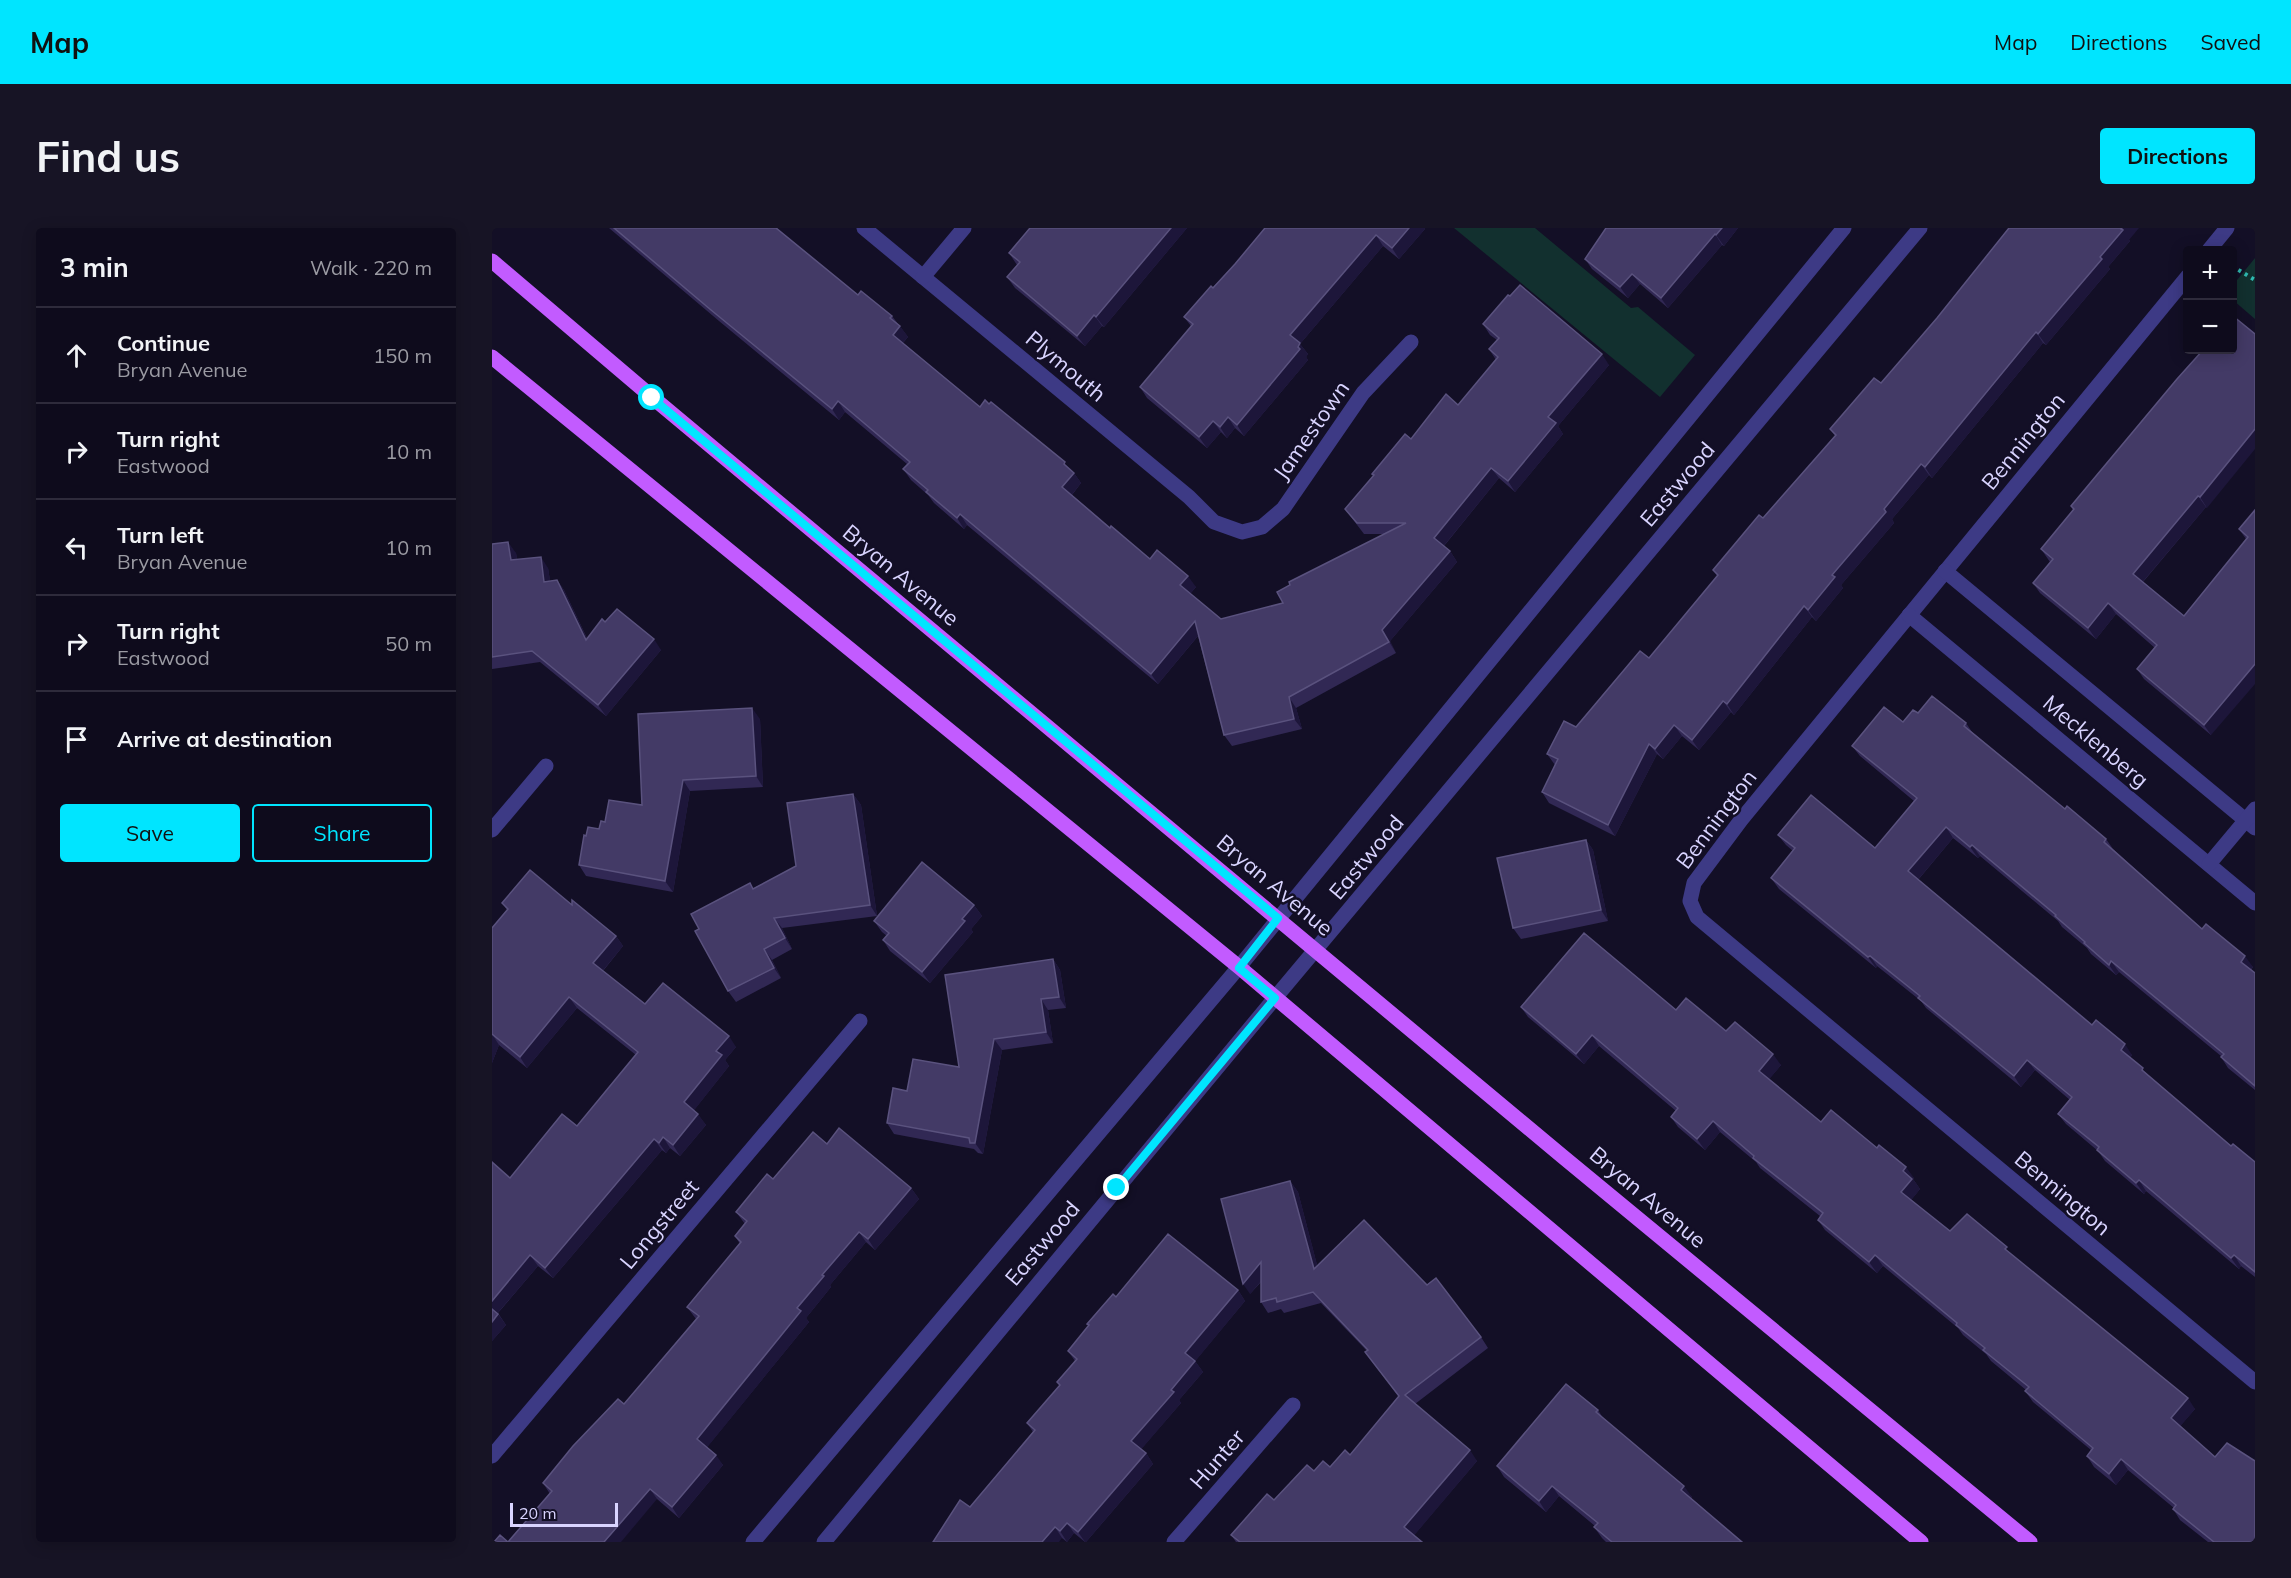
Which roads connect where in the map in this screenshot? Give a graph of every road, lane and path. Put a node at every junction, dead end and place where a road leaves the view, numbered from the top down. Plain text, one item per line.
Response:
1 (864, 228) edge
2 (964, 228) edge
3 (1844, 228) edge
4 (1920, 228) edge
5 (2227, 228) edge
6 (2212, 246) edge
7 (492, 261) edge
8 (2237, 269) edge
9 (923, 277) junction
10 (2255, 280) edge
11 (2183, 281) edge
12 (1411, 342) dead end
13 (492, 357) edge
14 (1242, 532) joint
15 (1945, 571) junction
16 (1909, 615) junction
17 (546, 766) dead end
18 (2252, 820) edge
19 (492, 830) edge
20 (2209, 864) junction
21 (2255, 903) edge
22 (1278, 918) junction
23 (1317, 950) junction
24 (1239, 968) junction
25 (1275, 998) junction
26 (860, 1021) dead end
27 (2255, 1382) edge
28 (1293, 1405) dead end
29 (492, 1456) edge
30 (753, 1542) edge
31 (824, 1542) edge
32 (1174, 1542) edge
33 (1921, 1542) edge
34 (2030, 1542) edge

1 - 9 street, Plymouth
2 - 9 street
3 - 22 street, Eastwood
4 - 23 street, Eastwood
5 - 6 street
7 - 22 main road, Bryan Avenue
8 - 10 path
9 - 14 street, Plymouth
11 - 15 street, Bennington
12 - 14 street, Jamestown
13 - 24 main road
15 - 16 street, Bennington
15 - 18 street, Mecklenberg
16 - 20 street, Mecklenberg
16 - 27 street, Bennington
17 - 19 street
18 - 20 street
20 - 21 street, Mecklenberg
22 - 23 main road, Bryan Avenue
22 - 24 street, Eastwood
23 - 25 street, Eastwood
23 - 34 main road, Bryan Avenue
24 - 25 main road
24 - 30 street, Eastwood
25 - 31 street, Eastwood
25 - 33 main road
26 - 29 street, Longstreet
28 - 32 street, Hunter

